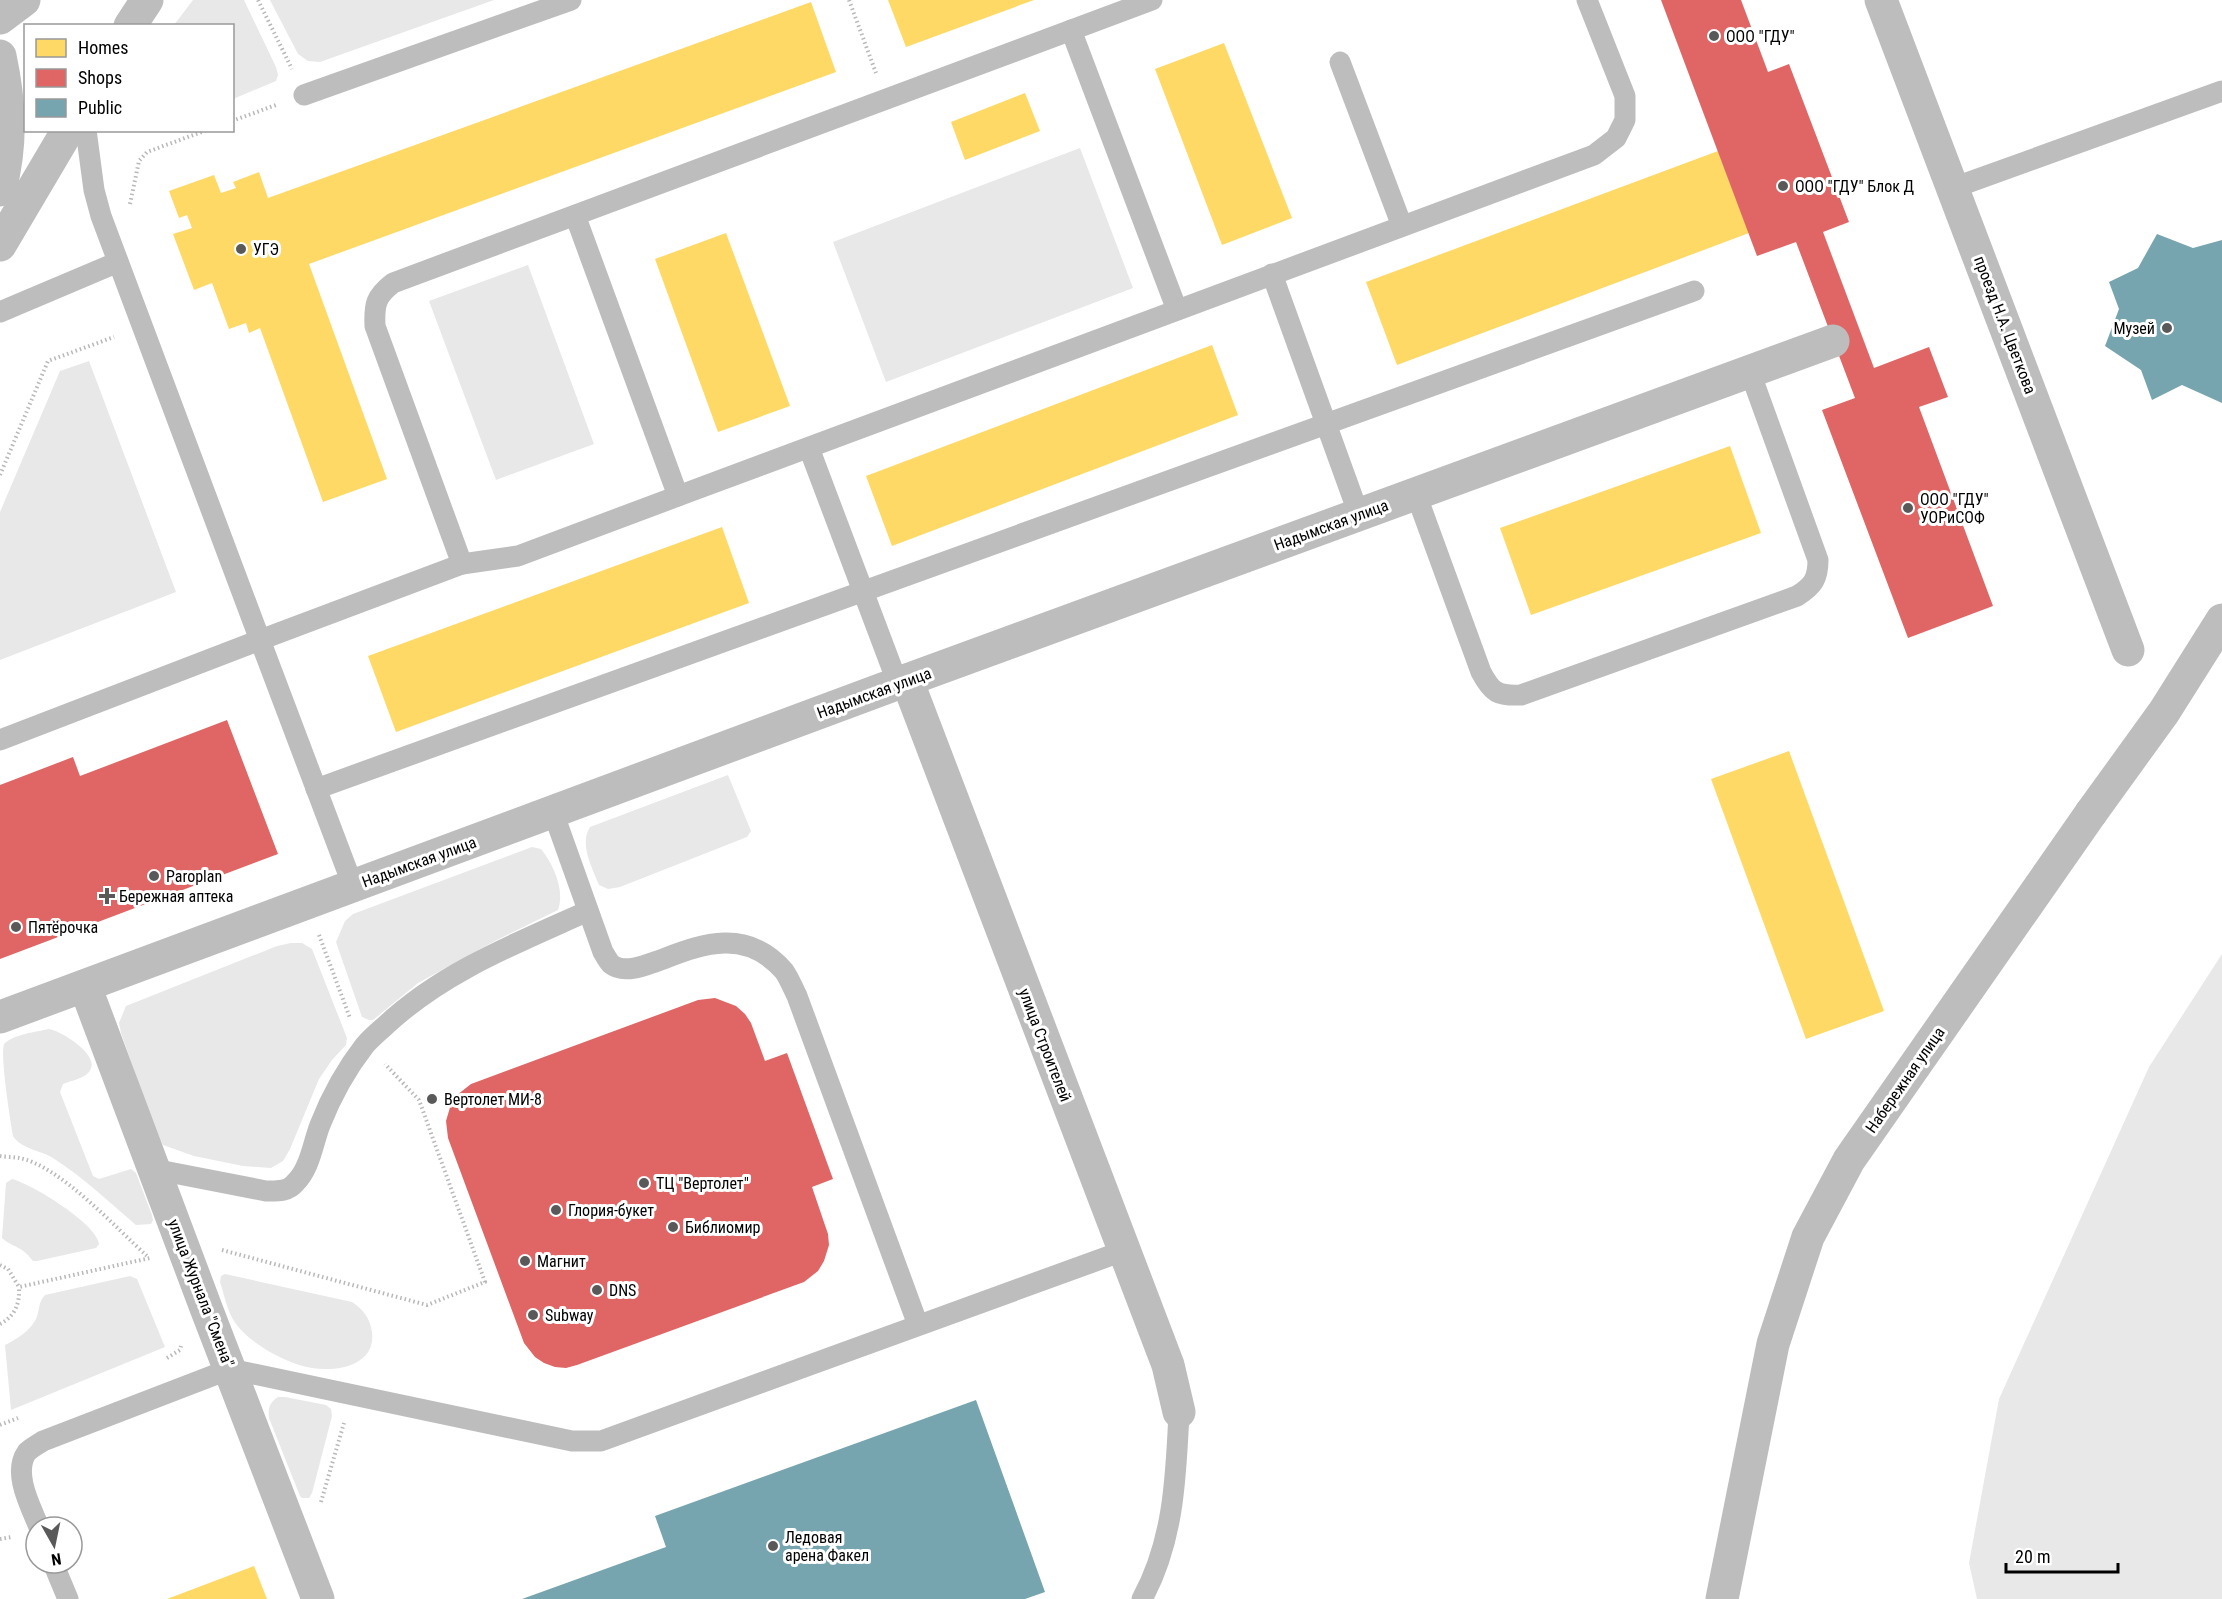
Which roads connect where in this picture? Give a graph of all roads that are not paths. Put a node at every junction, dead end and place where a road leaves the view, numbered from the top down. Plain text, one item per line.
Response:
1 (24, 0) edge
2 (147, 0) edge
3 (571, 0) edge
4 (1152, 0) edge
5 (1587, 0) edge
6 (1881, 0) edge
7 (0, 18) edge
8 (131, 24) edge
9 (1071, 30) junction
10 (0, 56) edge
11 (1340, 62) dead end
12 (2222, 91) edge
13 (304, 95) road end
14 (67, 132) edge
15 (86, 132) edge
16 (1953, 188) junction
17 (0, 190) edge
18 (575, 215) junction
19 (1402, 226) junction
20 (0, 245) edge
21 (118, 262) junction
22 (1272, 274) junction
23 (1694, 291) dead end
24 (1178, 310) junction
25 (0, 312) edge
26 (1833, 341) dead end
27 (1750, 372) junction
28 (1326, 424) junction
29 (809, 448) junction
30 (1416, 494) junction
31 (678, 496) junction
32 (1359, 515) junction
33 (462, 564) junction
34 (864, 591) junction
35 (2222, 620) edge
36 (261, 640) junction
37 (2128, 650) dead end
38 (903, 682) junction
39 (0, 740) edge
40 (316, 789) junction
41 (553, 812) junction
42 (353, 886) junction
43 (588, 911) junction
44 (85, 986) junction
45 (0, 1017) edge
46 (153, 1169) junction
47 (1123, 1251) junction
48 (918, 1325) junction
49 (230, 1370) junction
50 (1179, 1412) joint
51 (35, 1515) edge
52 (58, 1575) edge
53 (68, 1599) edge
54 (318, 1599) edge
55 (1142, 1599) edge
56 (1722, 1599) edge

1 - 7 street
2 - 8 street
3 - 13 lane
4 - 9 lane
5 - 19 lane
6 - 16 street, проезд Н.А. Цветкова
9 - 18 lane
9 - 24 lane
10 - 17 street
11 - 19 lane
12 - 16 lane
14 - 20 street
15 - 21 lane
16 - 37 street, проезд Н.А. Цветкова
18 - 31 lane
18 - 33 lane
19 - 22 lane
21 - 25 lane
21 - 36 lane
22 - 24 lane
22 - 28 lane
23 - 28 lane
24 - 29 lane
26 - 27 street, Надымская улица
27 - 30 street, Надымская улица
27 - 30 lane
28 - 32 lane
28 - 34 lane
29 - 31 lane
29 - 34 lane
30 - 32 street, Надымская улица
31 - 33 lane
32 - 38 street, Надымская улица
33 - 36 lane
34 - 38 lane
34 - 40 lane
35 - 56 street, Набережная улица
36 - 39 lane
36 - 40 lane
38 - 41 street, Надымская улица
38 - 47 street, улица Строителей
40 - 42 lane
41 - 42 street, Надымская улица
41 - 43 lane
42 - 44 street, Надымская улица
43 - 46 lane
43 - 48 lane
44 - 45 street, Надымская улица
44 - 46 street, улица Журнала "Смена"
46 - 49 street, улица Журнала "Смена"
47 - 48 lane
47 - 50 street, улица Строителей
48 - 49 lane
49 - 51 lane
49 - 54 street, улица Журнала "Смена"
50 - 55 lane
52 - 53 lane

